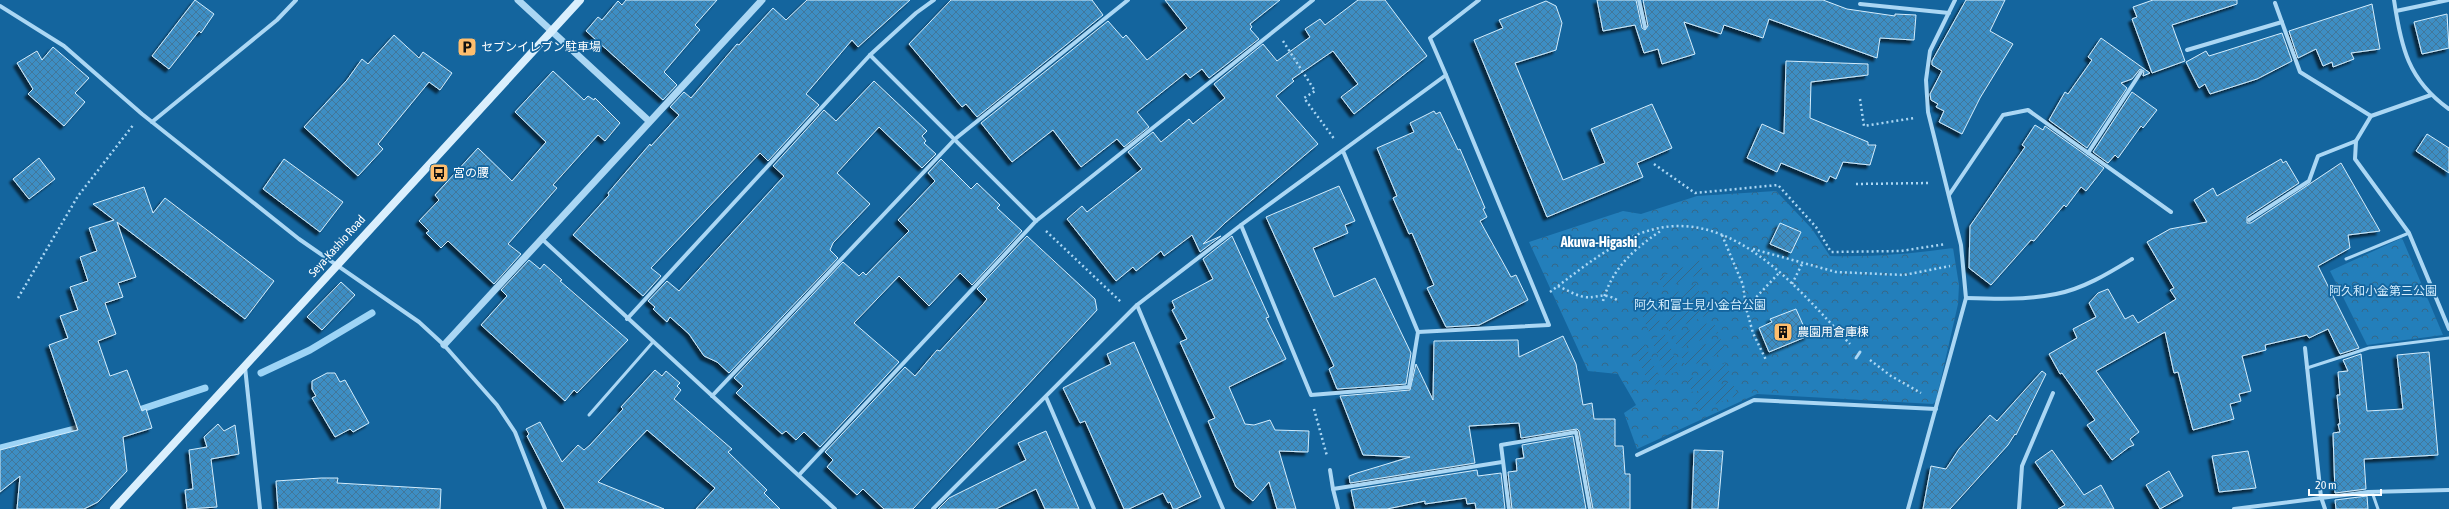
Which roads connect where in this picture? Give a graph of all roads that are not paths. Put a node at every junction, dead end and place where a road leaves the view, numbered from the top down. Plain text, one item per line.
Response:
1 (296, 0) edge
2 (518, 0) edge
3 (580, 0) edge
4 (762, 0) edge
5 (934, 0) edge
6 (1128, 0) edge
7 (1479, 0) edge
8 (1639, 0) edge
9 (1955, 0) edge
10 (2394, 0) edge
11 (2448, 0) edge
12 (1310, 1) edge
13 (2275, 3) dead end
14 (1860, 4) dead end
15 (0, 6) edge
16 (2396, 11) junction
17 (1949, 13) junction
18 (2282, 22) junction
19 (1645, 27) dead end
20 (551, 30) junction
21 (2188, 50) dead end
22 (870, 55) junction
23 (2141, 72) dead end
24 (1446, 75) junction
25 (2431, 95) junction
26 (2449, 109) edge
27 (2371, 116) junction
28 (650, 121) junction
29 (152, 122) junction
30 (954, 139) junction
31 (2356, 141) junction
32 (1342, 151) junction
33 (2088, 153) junction
34 (1949, 195) junction
35 (2171, 212) dead end
36 (2249, 220) dead end
37 (1036, 221) junction
38 (1241, 225) junction
39 (2409, 233) junction
40 (542, 239) junction
41 (2132, 259) dead end
42 (2346, 259) dead end
43 (335, 265) junction
44 (1966, 298) junction
45 (1136, 305) junction
46 (626, 319) junction
47 (2449, 328) edge
48 (1418, 332) junction
49 (2449, 338) edge
50 (653, 342) junction
51 (444, 344) junction
52 (2305, 348) dead end
53 (1860, 352) road end
54 (1856, 358) dead end
55 (245, 366) junction
56 (2307, 368) junction
57 (2053, 393) dead end
58 (712, 396) junction
59 (1046, 397) junction
60 (1936, 409) junction
61 (588, 415) dead end
62 (1637, 456) dead end
63 (1502, 462) junction
64 (1330, 470) road end
65 (798, 475) junction
66 (1333, 489) junction
67 (2449, 490) edge
68 (2372, 492) junction
69 (2321, 497) junction
70 (114, 509) edge
71 (260, 509) edge
72 (545, 509) edge
73 (836, 509) edge
74 (933, 509) edge
75 (1094, 509) edge
76 (1223, 509) edge
77 (1338, 509) edge
78 (1509, 509) edge
79 (1590, 509) edge
80 (1908, 509) edge
81 (2019, 509) edge
82 (2234, 509) edge
83 (2325, 509) edge
84 (2378, 509) edge

1 - 29 street
2 - 20 street
3 - 20 main road, Seya-Kashio Road
4 - 28 street
5 - 22 street
6 - 30 street
7 - 24 street
8 - 19 street
9 - 17 street
10 - 16 street
11 - 16 street
12 - 37 street
13 - 18 street
14 - 17 street
15 - 29 street
16 - 25 street
17 - 34 street
18 - 21 street
18 - 27 street
20 - 28 street
20 - 43 main road, Seya-Kashio Road
22 - 30 street
22 - 46 street
23 - 33 street
24 - 32 street
24 - 48 street
25 - 26 street
25 - 27 street
27 - 31 street
28 - 40 street
29 - 43 street
30 - 37 street
30 - 58 street
31 - 36 street
31 - 39 street
32 - 38 street
32 - 48 street
33 - 34 street
33 - 35 street
34 - 44 street
37 - 65 street
38 - 45 street
38 - 48 street
39 - 42 lane
39 - 47 street
40 - 46 street
40 - 51 street
41 - 44 street
43 - 51 street
43 - 55 main road, Seya-Kashio Road
44 - 60 street
45 - 59 street
45 - 76 street
46 - 50 street
49 - 56 lane
50 - 58 street
50 - 61 lane
51 - 72 street
52 - 56 street
53 - 54 lane
55 - 70 main road, Seya-Kashio Road
55 - 71 street
56 - 69 street
57 - 81 street
58 - 65 street
59 - 74 street
59 - 75 street
60 - 62 street
60 - 80 street
63 - 66 street
63 - 78 street
63 - 79 street
64 - 66 street
65 - 73 street
66 - 77 street
67 - 68 street
68 - 69 street
68 - 84 lane
69 - 82 street
69 - 83 street

